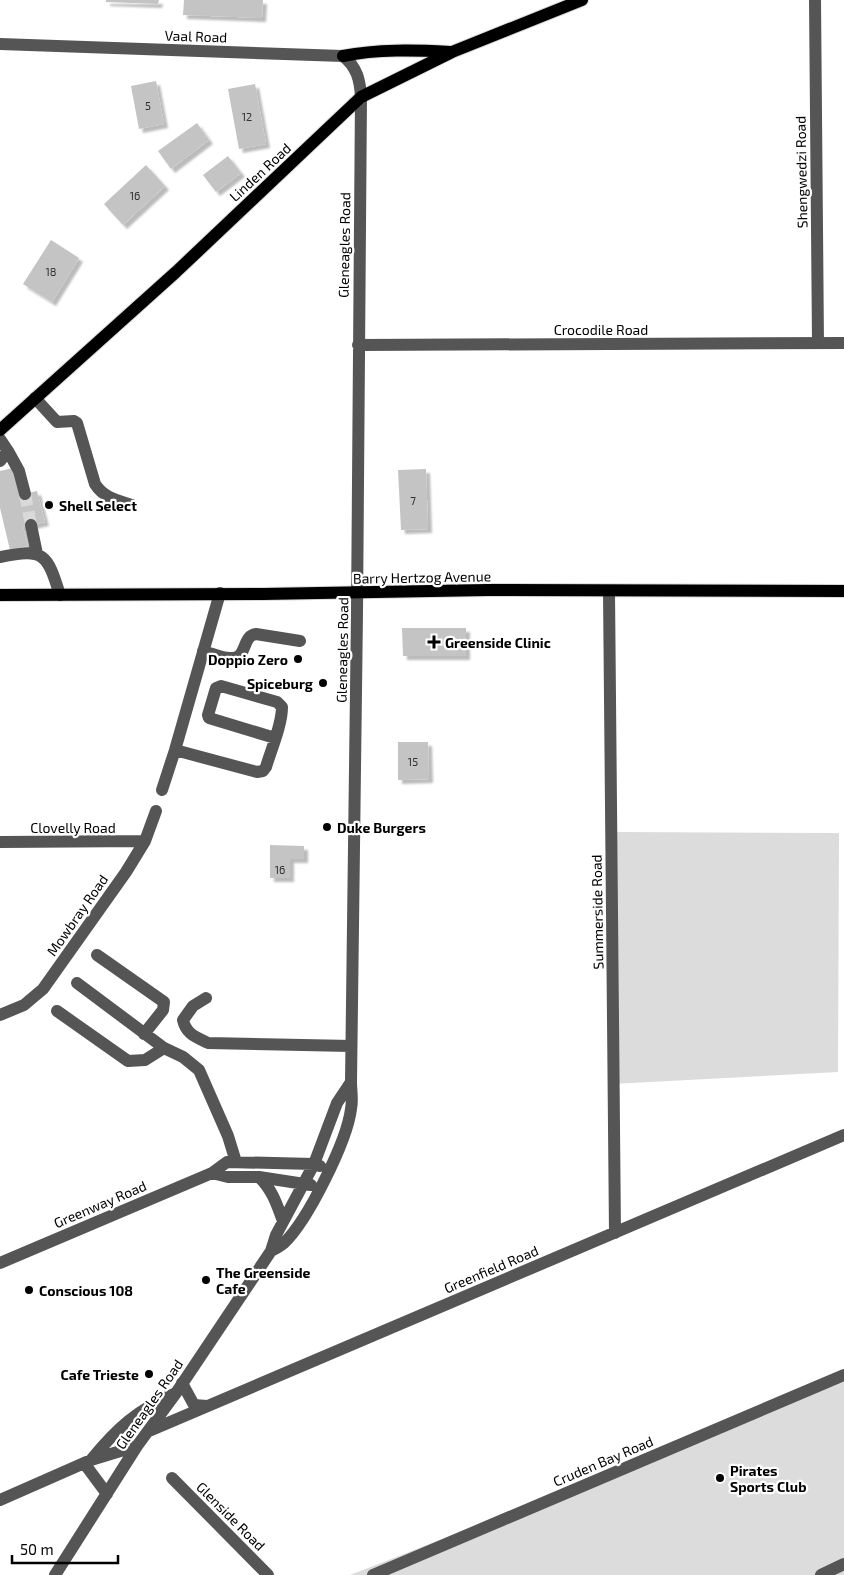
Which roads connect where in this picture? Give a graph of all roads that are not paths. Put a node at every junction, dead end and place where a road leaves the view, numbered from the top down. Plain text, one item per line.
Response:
1 (582, 0) edge
2 (815, 0) edge
3 (0, 44) edge
4 (452, 52) junction
5 (343, 56) junction
6 (361, 98) junction
7 (818, 343) junction
8 (844, 343) edge
9 (358, 345) junction
10 (35, 398) junction
11 (0, 430) edge
12 (0, 438) edge
13 (4, 456) edge
14 (24, 494) tunnel mouth
15 (132, 505) dead end
16 (31, 525) tunnel mouth
17 (36, 554) junction
18 (0, 557) edge
19 (844, 591) edge
20 (357, 592) junction
21 (609, 592) junction
22 (220, 594) junction
23 (0, 595) edge
24 (60, 595) junction
25 (300, 641) dead end
26 (203, 651) junction
27 (275, 738) junction
28 (175, 750) junction
29 (162, 790) dead end
30 (156, 811) dead end
31 (145, 841) junction
32 (0, 842) edge
33 (97, 955) dead end
34 (77, 983) dead end
35 (206, 998) dead end
36 (57, 1011) dead end
37 (0, 1015) edge
38 (144, 1034) junction
39 (351, 1046) junction
40 (164, 1048) junction
41 (351, 1082) junction
42 (844, 1135) edge
43 (236, 1162) junction
44 (314, 1164) junction
45 (329, 1170) junction
46 (212, 1173) junction
47 (259, 1177) junction
48 (304, 1183) junction
49 (320, 1187) junction
50 (283, 1221) junction
51 (615, 1233) junction
52 (271, 1252) junction
53 (0, 1263) edge
54 (844, 1375) edge
55 (179, 1388) junction
56 (208, 1406) junction
57 (149, 1431) junction
58 (137, 1446) junction
59 (87, 1462) junction
60 (172, 1478) dead end
61 (107, 1494) junction
62 (0, 1500) edge
63 (844, 1564) edge
64 (55, 1575) edge
65 (268, 1575) edge
66 (373, 1575) edge
67 (821, 1575) edge

1 - 4 main road, Linden Road
2 - 7 street, Shengwedzi Road
3 - 5 street, Vaal Road
4 - 5 main road
4 - 6 main road, Linden Road
5 - 6 street
6 - 9 street, Gleneagles Road
6 - 10 main road, Linden Road
7 - 8 street, Crocodile Road
7 - 9 street, Crocodile Road
9 - 20 street, Gleneagles Road
10 - 11 main road, Linden Road
10 - 15 street
12 - 13 street
13 - 14 street
16 - 17 street
17 - 18 street
17 - 24 street
19 - 21 main road, Barry Hertzog Avenue
20 - 21 main road, Barry Hertzog Avenue
20 - 22 main road, Barry Hertzog Avenue
20 - 39 street, Gleneagles Road
21 - 51 street, Summerside Road
22 - 24 main road, Barry Hertzog Avenue
22 - 26 street
23 - 24 main road, Barry Hertzog Avenue
25 - 26 street
26 - 28 street
27 - 27 street
27 - 28 street
28 - 29 street
30 - 31 street, Mowbray Road
31 - 32 street, Clovelly Road
31 - 37 street, Mowbray Road
33 - 38 street
34 - 38 street
35 - 39 street
36 - 40 street
38 - 40 street
39 - 41 street, Gleneagles Road
40 - 43 street
41 - 44 street, Gleneagles Road
41 - 45 street, Gleneagles Road
42 - 51 street, Greenfield Road
43 - 44 street, Greenway Road
43 - 46 street, Greenway Road
44 - 45 street, Greenway Road
44 - 48 street, Gleneagles Road
45 - 49 street, Gleneagles Road
46 - 47 street
46 - 53 street, Greenway Road
47 - 48 street
47 - 50 street
48 - 49 street
48 - 50 street, Gleneagles Road
49 - 52 street, Gleneagles Road
50 - 52 street, Gleneagles Road
51 - 56 street, Greenfield Road
52 - 55 street, Gleneagles Road
54 - 66 street, Cruden Bay Road
55 - 56 street
55 - 57 street, Gleneagles Road
55 - 59 street
56 - 57 street, Greenfield Road
57 - 58 street, Gleneagles Road
58 - 59 street
58 - 61 street, Gleneagles Road
59 - 61 street
59 - 62 street
60 - 65 street, Glenside Road
61 - 64 street, Gleneagles Road
63 - 67 street

